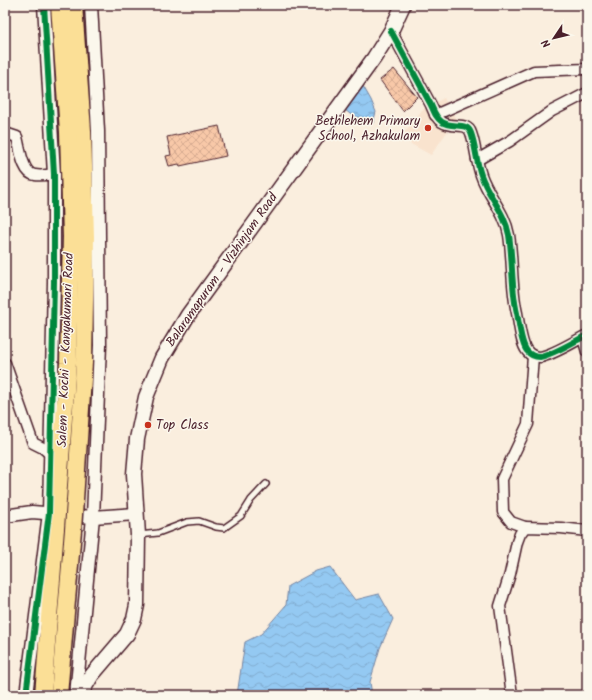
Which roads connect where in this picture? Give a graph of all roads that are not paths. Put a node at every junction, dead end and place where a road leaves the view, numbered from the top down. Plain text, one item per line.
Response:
1 (44, 5) edge
2 (59, 5) edge
3 (74, 5) edge
4 (91, 5) edge
5 (403, 5) edge
6 (391, 31) junction
7 (587, 69) edge
8 (587, 93) edge
9 (435, 115) junction
10 (5, 132) edge
11 (477, 160) junction
12 (54, 174) junction
13 (585, 336) edge
14 (587, 352) edge
15 (533, 356) junction
16 (5, 363) edge
17 (50, 454) junction
18 (266, 484) dead end
19 (49, 513) junction
20 (136, 514) junction
21 (5, 516) edge
22 (94, 517) junction
23 (525, 527) junction
24 (587, 531) edge
25 (138, 535) junction
26 (26, 695) edge
27 (43, 695) edge
28 (58, 695) edge
29 (76, 695) edge
30 (80, 695) edge
31 (512, 695) edge

1 - 12 street
2 - 27 highway, Salem - Kochi - Kanyakumari Road, bridge
3 - 28 highway, Salem - Kochi - Kanyakumari Road, bridge
4 - 22 street
5 - 6 main road, Balaramapuram - Vizhinjam Road
6 - 9 street
6 - 20 main road, Balaramapuram - Vizhinjam Road
7 - 9 street
8 - 11 street
9 - 11 street
10 - 12 street
11 - 15 street
12 - 17 street
13 - 14 street
13 - 15 street
15 - 23 street
16 - 17 street
17 - 19 street
18 - 25 lane
19 - 21 street
19 - 22 street
19 - 26 street
20 - 22 street
20 - 25 main road, Balaramapuram - Vizhinjam Road
22 - 29 street
23 - 24 street
23 - 31 street
25 - 30 main road, Balaramapuram - Vizhinjam Road

